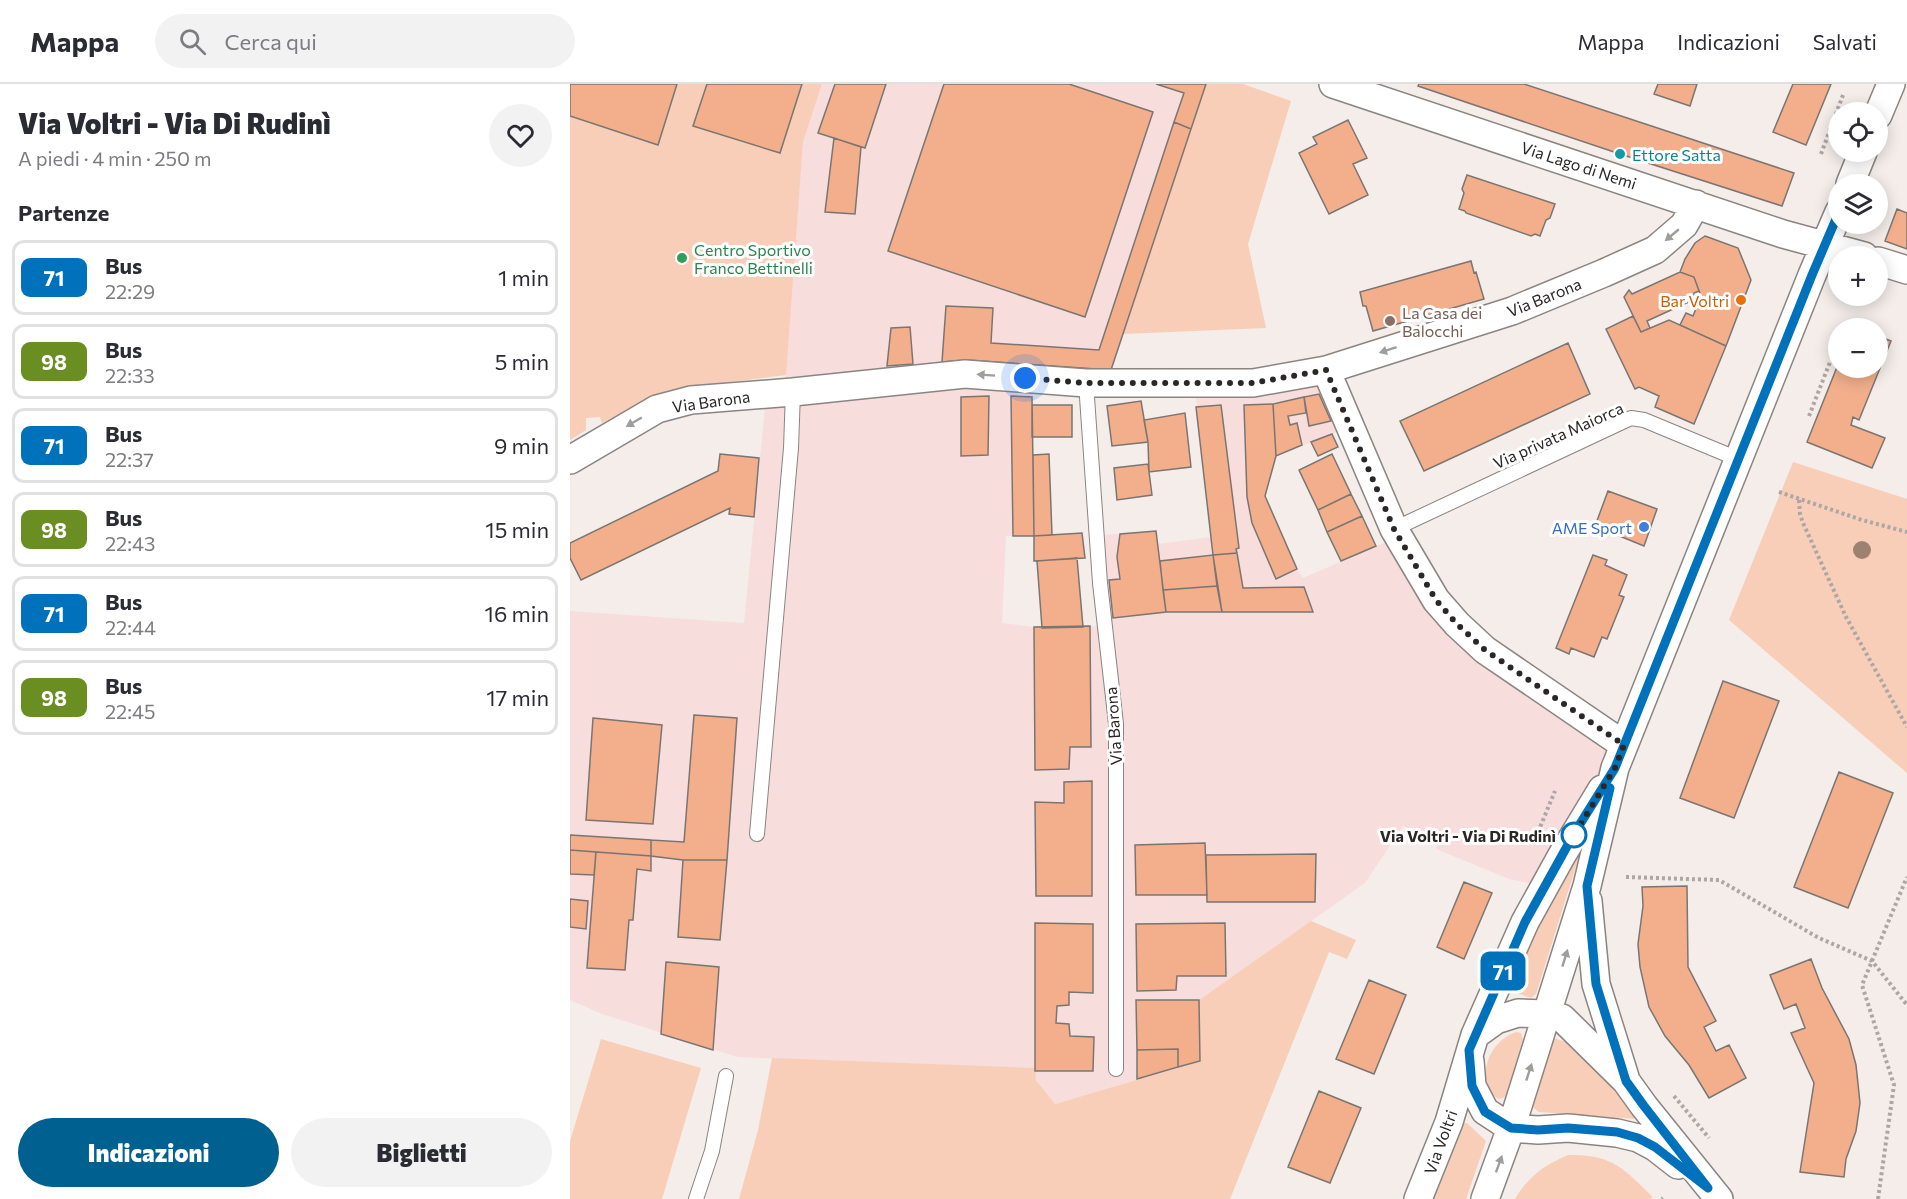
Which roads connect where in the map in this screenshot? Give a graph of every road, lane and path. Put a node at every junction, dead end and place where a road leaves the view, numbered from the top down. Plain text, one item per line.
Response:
1 (1333, 84) edge
2 (1891, 84) edge
3 (1843, 95) dead end
4 (1883, 102) edge
5 (1821, 154) dead end
6 (1696, 204) junction
7 (1830, 234) edge
8 (1825, 245) junction
9 (1829, 246) edge
10 (1888, 264) edge
11 (1907, 270) edge
12 (1828, 367) edge
13 (1326, 370) junction
14 (1086, 383) junction
15 (793, 392) junction
16 (1809, 416) dead end
17 (1738, 459) junction
18 (570, 460) edge
19 (1779, 492) dead end
20 (1799, 500) junction
21 (1394, 529) junction
22 (1907, 532) edge
23 (1907, 727) edge
24 (1619, 757) junction
25 (1555, 791) dead end
26 (1538, 831) dead end
27 (758, 834) dead end
28 (1626, 877) dead end
29 (1907, 877) edge
30 (1587, 886) junction
31 (1872, 961) junction
32 (1907, 1005) edge
33 (1547, 1014) junction
34 (1472, 1043) junction
35 (1116, 1069) dead end
36 (726, 1076) dead end
37 (1626, 1081) junction
38 (1674, 1096) dead end
39 (1511, 1128) junction
40 (1709, 1138) dead end
41 (1713, 1193) edge
42 (696, 1199) edge
43 (1418, 1199) edge
44 (1485, 1199) edge
45 (1878, 1199) edge

1 - 6 street, Via Lago di Nemi
2 - 4 street
3 - 5 path
6 - 8 street, Via Lago di Nemi
6 -> 13 street, Via Barona
7 - 8 street, Via Voltri
8 - 9 street, Via Lago di Nemi
8 - 17 street, Via Voltri
10 - 11 street
12 - 16 path
13 - 14 street, Via Barona
13 - 21 street
14 -> 15 street, Via Barona
14 - 35 lane, Via Barona
15 -> 18 street, Via Barona
15 - 27 lane
17 - 21 lane, Via privata Maiorca
17 - 24 street, Via Voltri
19 - 20 path
20 - 22 path
20 - 23 path
21 - 24 street
24 - 30 street, Via Voltri
24 - 34 street, Via Voltri
25 - 26 path
28 - 31 path
29 - 31 path
33 -> 30 street, Via Voltri
30 - 37 street
31 - 32 path
31 - 45 path
33 - 34 street
33 - 37 street
39 -> 33 street, Via Voltri
34 - 39 street, Via Voltri
34 - 43 street, Via Voltri
36 - 42 lane
37 - 41 street
38 - 40 path
39 - 41 street
44 -> 39 street, Via Voltri

